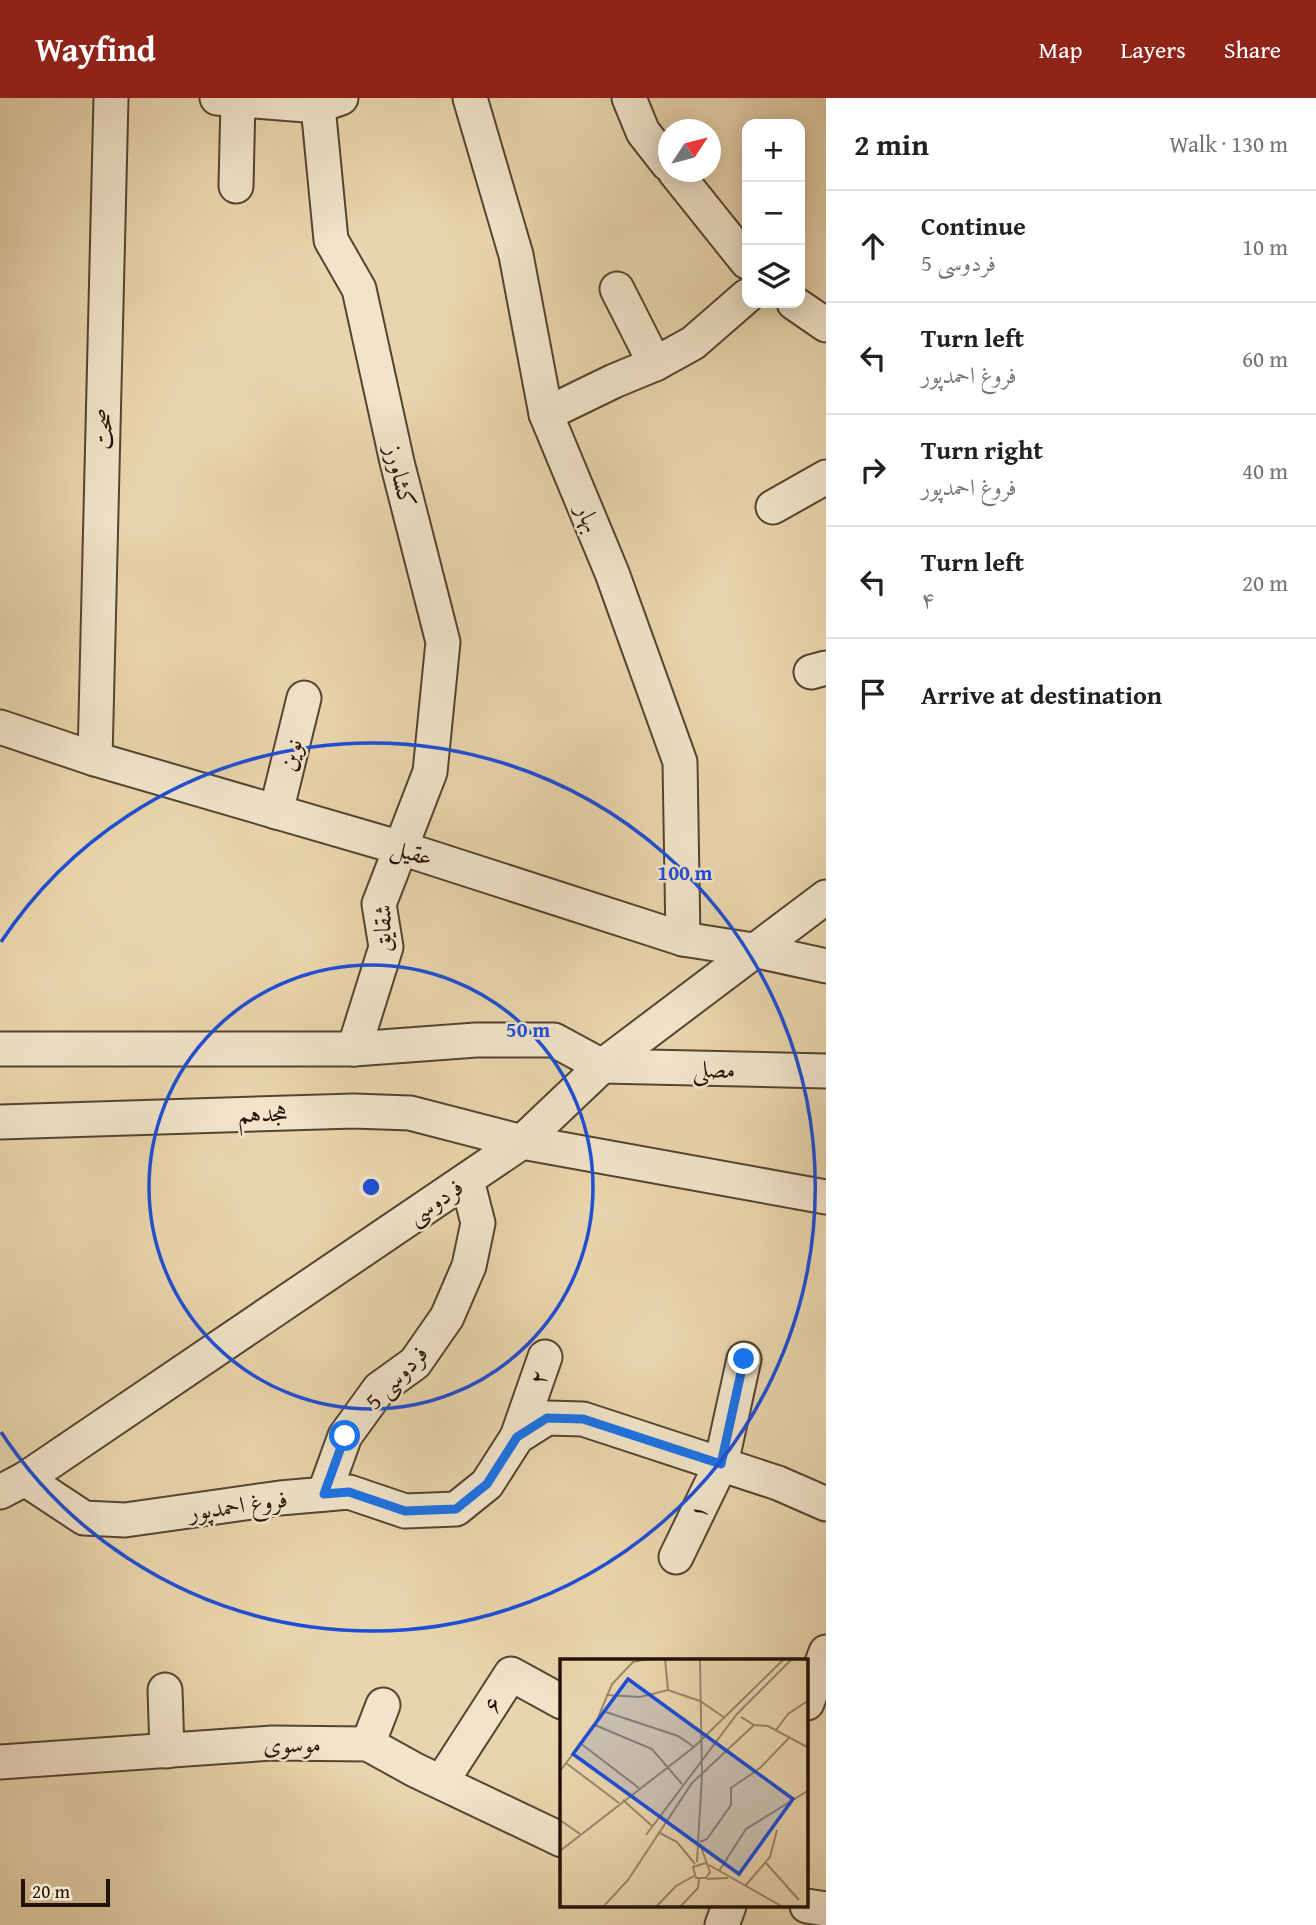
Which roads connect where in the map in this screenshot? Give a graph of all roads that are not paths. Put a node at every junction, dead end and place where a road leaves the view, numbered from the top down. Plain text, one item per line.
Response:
1 (111, 98) edge
2 (470, 98) edge
3 (629, 98) edge
4 (228, 99) edge
5 (330, 102) edge
6 (658, 151) edge
7 (683, 182) edge
8 (236, 186) dead end
9 (742, 256) edge
10 (617, 289) dead end
11 (742, 300) edge
12 (801, 308) edge
13 (826, 325) edge
14 (655, 364) junction
15 (546, 414) junction
16 (826, 477) edge
17 (773, 507) dead end
18 (304, 698) dead end
19 (0, 727) edge
20 (95, 760) junction
21 (276, 812) junction
22 (401, 848) junction
23 (826, 897) edge
24 (683, 939) junction
25 (753, 950) junction
26 (826, 966) edge
27 (0, 1049) edge
28 (354, 1049) junction
29 (602, 1066) junction
30 (826, 1071) edge
31 (0, 1122) edge
32 (522, 1142) junction
33 (467, 1180) junction
34 (826, 1197) edge
35 (545, 1357) dead end
36 (744, 1359) dead end
37 (517, 1437) junction
38 (721, 1464) junction
39 (12, 1485) edge
40 (324, 1494) junction
41 (826, 1504) edge
42 (0, 1511) edge
43 (676, 1557) dead end
44 (826, 1652) edge
45 (165, 1690) dead end
46 (808, 1700) edge
47 (560, 1701) edge
48 (383, 1705) dead end
49 (368, 1744) junction
50 (167, 1751) junction
51 (0, 1762) edge
52 (442, 1782) junction
53 (560, 1839) edge
54 (808, 1906) edge
55 (728, 1908) edge
56 (826, 1909) edge
57 (722, 1925) edge

1 - 20 street, صحت
2 - 15 street, بهار
3 - 6 street
4 - 5 street
4 - 8 street
5 - 22 street, کشاورز
7 - 9 street
10 - 14 street
11 - 14 street
12 - 13 street
14 - 15 street
15 - 24 street, بهار
16 - 17 street
18 - 21 street, نوین
19 - 20 street, عقیل
20 - 21 street, عقیل
21 - 22 street, عقیل
22 - 24 street, عقیل
22 - 28 street, شقایق
23 - 25 street, فردوسی
24 - 25 street, عقیل
25 - 26 street, عقیل
25 - 29 street, فردوسی
27 - 28 street
28 - 29 street
29 - 30 street, مصلی
29 - 32 street, فردوسی
31 - 32 street, هجدهم
32 - 33 street, فردوسی
32 - 34 street, هجدهم
33 - 39 street, فردوسی
33 - 40 street, 5 فردوسی
35 - 37 street, ۲
36 - 38 street, ۱
37 - 38 street, فروغ احمدپور
37 - 40 street, فروغ احمدپور
38 - 41 street, فروغ احمدپور
38 - 43 street, ۱
39 - 40 street, فروغ احمدپور
39 - 42 street, فردوسی
44 - 46 street
45 - 50 street
47 - 52 street, ۶
48 - 49 street
49 - 50 street, موسوی
49 - 52 street, موسوی
50 - 51 street, موسوی
52 - 53 street, موسوی
54 - 56 street
55 - 57 street

